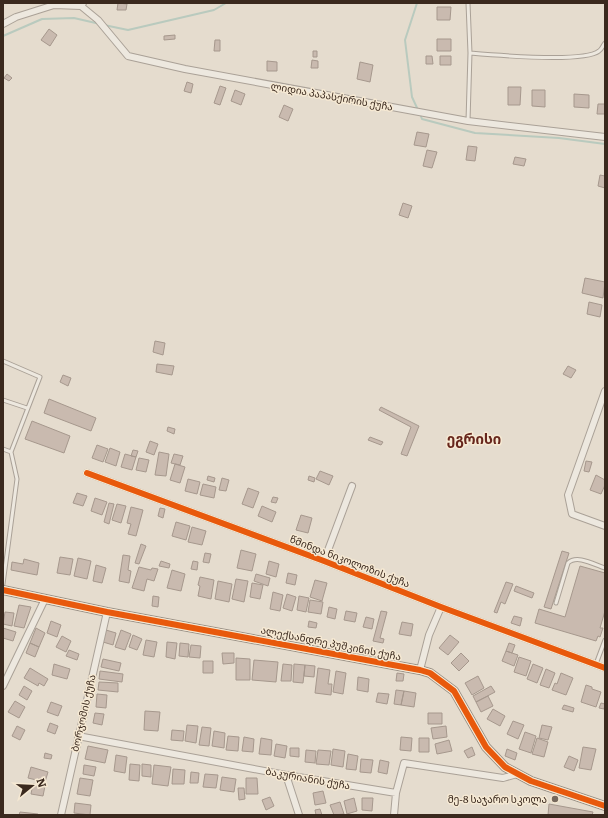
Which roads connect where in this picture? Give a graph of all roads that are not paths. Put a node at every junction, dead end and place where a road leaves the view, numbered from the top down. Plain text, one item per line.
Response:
1 (468, 3) edge
2 (82, 4) edge
3 (3, 24) edge
4 (605, 43) edge
5 (470, 53) junction
6 (468, 121) junction
7 (605, 137) edge
8 (3, 361) edge
9 (605, 391) edge
10 (3, 400) edge
11 (27, 408) junction
12 (3, 449) edge
13 (11, 452) junction
14 (87, 473) dead end
15 (352, 486) dead end
16 (605, 526) edge
17 (324, 561) junction
18 (605, 568) edge
19 (3, 584) edge
20 (3, 590) edge
21 (45, 599) junction
22 (556, 603) dead end
23 (441, 607) junction
24 (107, 612) junction
25 (605, 640) edge
26 (596, 665) junction
27 (605, 668) edge
28 (420, 670) junction
29 (3, 686) edge
30 (78, 736) junction
31 (517, 774) junction
32 (286, 775) junction
33 (396, 793) junction
34 (605, 806) edge
35 (61, 815) edge
36 (299, 815) edge
37 (394, 815) edge

1 - 5 lane
2 - 3 street
2 - 6 street, ლიდია პაპასქირის ქუჩა
4 - 5 lane
5 - 6 lane
6 - 7 street, ლიდია პაპასქირის ქუჩა
8 - 11 lane
9 - 16 street
10 - 11 lane
11 - 13 lane
12 - 13 lane
13 - 19 lane
14 - 17 street, წმინდა ნიკოლოზის ქუჩა
15 - 17 street
17 - 23 street, წმინდა ნიკოლოზის ქუჩა
18 - 22 lane
20 - 21 street, ალექსანდრე პუშკინის ქუჩა
21 - 24 street, ალექსანდრე პუშკინის ქუჩა
21 - 29 street
23 - 26 street, წმინდა ნიკოლოზის ქუჩა
23 - 28 street
24 - 28 street, ალექსანდრე პუშკინის ქუჩა
24 - 30 street, ბორჯომის ქუჩა
25 - 26 lane
26 - 27 street, წმინდა ნიკოლოზის ქუჩა
28 - 31 street, ალექსანდრე პუშკინის ქუჩა
30 - 32 street, ბაკურიანის ქუჩა
30 - 35 street, ბორჯომის ქუჩა
31 - 33 street
31 - 34 street, ალექსანდრე პუშკინის ქუჩა
32 - 33 street, ბაკურიანის ქუჩა
32 - 36 street
33 - 37 street

